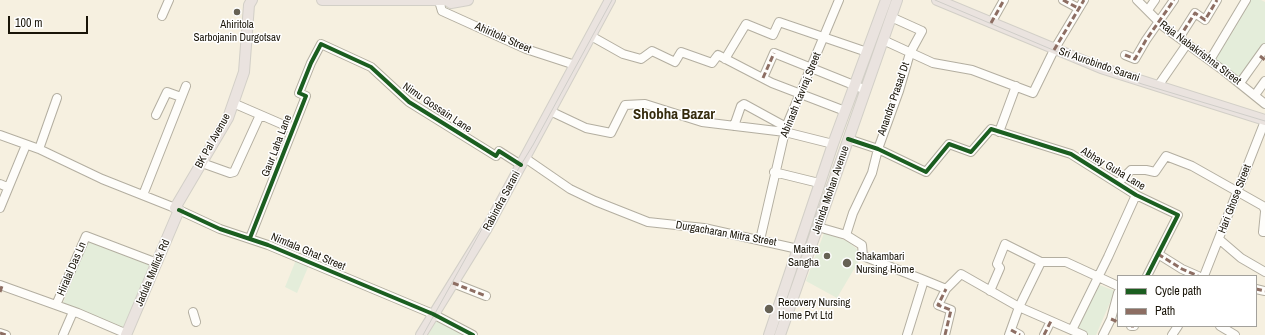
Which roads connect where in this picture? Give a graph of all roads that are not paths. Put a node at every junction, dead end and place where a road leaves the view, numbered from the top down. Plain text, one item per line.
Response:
1 (169, 0) edge
2 (250, 0) edge
3 (322, 0) edge
4 (468, 0) edge
5 (610, 0) edge
6 (839, 0) edge
7 (886, 0) edge
8 (897, 0) edge
9 (937, 0) edge
10 (1004, 0) edge
11 (1064, 0) edge
12 (1084, 0) edge
13 (1137, 0) edge
14 (1155, 0) edge
15 (1174, 0) edge
16 (1217, 0) edge
17 (1246, 0) edge
18 (444, 1) edge
19 (1078, 8) junction
20 (1148, 10) junction
21 (162, 16) dead end
22 (891, 17) junction
23 (1159, 22) junction
24 (991, 23) junction
25 (590, 36) junction
26 (824, 38) junction
27 (1179, 38) junction
28 (883, 40) junction
29 (1187, 44) junction
30 (1054, 50) junction
31 (867, 52) junction
32 (910, 53) junction
33 (1125, 55) dead end
34 (1263, 55) edge
35 (725, 59) junction
36 (1210, 60) junction
37 (311, 63) joint
38 (575, 65) junction
39 (812, 69) junction
40 (763, 78) junction
41 (1265, 81) edge
42 (1240, 83) junction
43 (186, 86) dead end
44 (854, 86) junction
45 (1016, 86) junction
46 (1158, 86) junction
47 (866, 90) junction
48 (800, 94) junction
49 (1255, 95) junction
50 (57, 98) dead end
51 (181, 98) junction
52 (233, 103) junction
53 (1265, 104) edge
54 (550, 111) junction
55 (845, 111) junction
56 (156, 115) dead end
57 (260, 115) junction
58 (1265, 120) edge
59 (734, 126) junction
60 (293, 129) junction
61 (785, 130) junction
62 (999, 132) junction
63 (0, 135) edge
64 (848, 139) junction
65 (26, 144) junction
66 (833, 144) junction
67 (878, 148) junction
68 (39, 149) junction
69 (523, 161) junction
70 (202, 163) junction
71 (774, 172) junction
72 (819, 183) junction
73 (1118, 183) junction
74 (4, 185) edge
75 (1238, 192) junction
76 (142, 195) junction
77 (1136, 195) junction
78 (0, 208) edge
79 (177, 209) junction
80 (1265, 211) edge
81 (818, 227) junction
82 (1265, 232) edge
83 (846, 236) junction
84 (250, 238) junction
85 (760, 240) junction
86 (1220, 240) junction
87 (798, 249) junction
88 (1158, 254) junction
89 (1041, 262) junction
90 (157, 263) junction
91 (1265, 272) edge
92 (1148, 275) edge
93 (1196, 275) edge
94 (1204, 275) edge
95 (1098, 277) junction
96 (924, 280) junction
97 (453, 283) junction
98 (1117, 286) edge
99 (1, 288) edge
100 (946, 289) junction
101 (990, 291) junction
102 (486, 296) dead end
103 (1117, 300) edge
104 (56, 305) junction
105 (1019, 307) junction
106 (74, 312) junction
107 (433, 314) junction
108 (1114, 320) edge
109 (1051, 321) junction
110 (1222, 327) edge
111 (1072, 330) junction
112 (0, 333) edge
113 (1010, 333) edge
114 (126, 334) edge
115 (6, 335) edge
116 (63, 335) edge
117 (421, 335) edge
118 (473, 335) edge
119 (769, 335) edge
120 (780, 335) edge
121 (907, 335) edge
122 (945, 335) edge
123 (1020, 335) edge
124 (1044, 335) edge
125 (1082, 335) edge
126 (1103, 335) edge
127 (1235, 335) edge

1 - 21 street
2 - 52 main road, BK Pal Avenue
3 - 18 main road
4 - 18 main road
5 - 25 main road, Rabindra Sarani
6 - 26 street, Abinash Kaviraj Street
7 - 31 main road
8 - 22 main road, Jatinda Mohan Avenue
9 - 24 main road, Sri Aurobindo Sarani
10 - 24 street
11 - 19 street
12 - 19 street
13 - 20 street, Raja Nabakrishna Street
14 - 20 street
15 - 23 street
16 - 27 street
17 - 36 street
18 - 38 street, Ahiritola Street
19 - 30 street
20 - 23 street, Raja Nabakrishna Street
22 - 28 main road, Jatinda Mohan Avenue
22 - 32 street, Anandra Prasad Dt
23 - 27 street, Raja Nabakrishna Street
23 - 33 street
24 - 30 main road, Sri Aurobindo Sarani
25 - 35 street
25 - 38 main road, Rabindra Sarani
26 - 31 street
26 - 35 street
26 - 39 street, Abinash Kaviraj Street
27 - 29 street, Raja Nabakrishna Street
28 - 32 street
28 - 47 main road, Jatinda Mohan Avenue
29 - 36 street, Raja Nabakrishna Street
29 - 46 street
30 - 45 street
30 - 46 main road, Sri Aurobindo Sarani
31 - 44 main road
32 - 45 street
32 - 67 street, Anandra Prasad Dt
34 - 42 street
35 - 40 street
36 - 42 street, Raja Nabakrishna Street
37 - 60 street, Gaur Laha Lane
37 - 69 street, Nimu Gossain Lane
38 - 54 main road, Rabindra Sarani
39 - 40 street
39 - 44 street
39 - 48 street, Abinash Kaviraj Street
40 - 48 street
41 - 49 street
42 - 49 street, Raja Nabakrishna Street
43 - 51 street
44 - 47 street
44 - 55 main road
45 - 62 street
46 - 58 main road, Sri Aurobindo Sarani
47 - 64 main road, Jatinda Mohan Avenue
48 - 55 street
48 - 61 street, Abinash Kaviraj Street
49 - 53 street, Raja Nabakrishna Street
50 - 68 street
51 - 56 street
51 - 76 street
52 - 57 street
52 - 70 main road, BK Pal Avenue
54 - 59 street
54 - 69 main road, Rabindra Sarani
55 - 66 main road
57 - 60 street
57 - 70 street
58 - 75 street, Hari Ghose Street
59 - 61 street
59 - 61 street
60 - 84 street, Gaur Laha Lane
61 - 66 street
61 - 71 street, Abinash Kaviraj Street
62 - 67 street, Abhay Guha Lane
62 - 73 street, Abhay Guha Lane
63 - 65 street, Nimtala Ghat Street
64 - 67 street
64 - 81 main road, Jatinda Mohan Avenue
65 - 68 street, Nimtala Ghat Street
65 - 74 street
66 - 72 main road
67 - 83 street, Anandra Prasad Dt
68 - 76 street, Nimtala Ghat Street
69 - 85 street, Durgacharan Mitra Street
69 - 97 main road, Rabindra Sarani
70 - 79 main road, BK Pal Avenue
71 - 72 street
71 - 85 street, Abinash Kaviraj Street
72 - 87 main road
73 - 75 street
73 - 77 street, Abhay Guha Lane
74 - 78 street
75 - 80 street
75 - 86 street, Hari Ghose Street
76 - 79 street, Nimtala Ghat Street
77 - 88 street, Abhay Guha Lane
77 - 95 street
79 - 84 street, Nimtala Ghat Street
79 - 90 main road, Jadula Mullick Rd
80 - 82 street
81 - 83 street
81 - 120 main road, Jatinda Mohan Avenue
83 - 96 street
84 - 107 street, Nimtala Ghat Street
85 - 87 street, Durgacharan Mitra Street
86 - 91 street
86 - 94 street, Hari Ghose Street
87 - 119 main road
88 - 92 street
88 - 93 street
89 - 95 street
89 - 101 street
89 - 105 street
90 - 104 street, Hiralal Das Ln
90 - 114 main road, Jadula Mullick Rd
95 - 98 street
95 - 111 street
96 - 100 street
96 - 121 street
97 - 102 street
97 - 107 main road, Rabindra Sarani
99 - 104 street
100 - 101 street
100 - 122 street
101 - 105 street
103 - 108 street
104 - 106 street
105 - 109 street
105 - 113 street
106 - 114 street
106 - 116 street
107 - 117 main road, Rabindra Sarani
107 - 118 street, Nimtala Ghat Street
108 - 126 street
109 - 111 street
109 - 124 street
110 - 127 street
111 - 125 street
112 - 115 street
113 - 123 street

